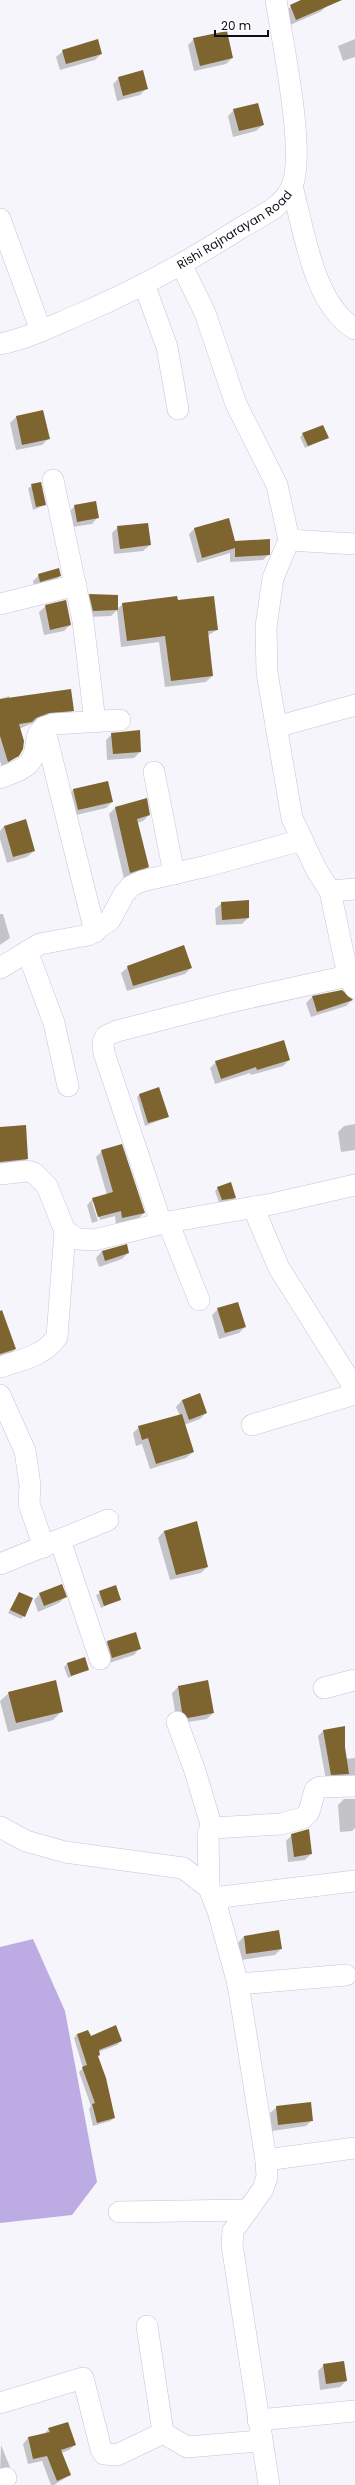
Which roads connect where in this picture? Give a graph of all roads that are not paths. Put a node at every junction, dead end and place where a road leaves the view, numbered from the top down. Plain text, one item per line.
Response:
1 (276, 0) edge
2 (292, 186) junction
3 (0, 219) edge
4 (182, 266) junction
5 (144, 284) junction
6 (355, 329) edge
7 (41, 331) junction
8 (0, 344) edge
9 (178, 409) dead end
10 (53, 480) dead end
11 (289, 540) junction
12 (355, 544) edge
13 (76, 585) junction
14 (0, 604) edge
15 (355, 705) edge
16 (120, 720) dead end
17 (95, 722) junction
18 (44, 727) junction
19 (276, 727) junction
20 (154, 772) dead end
21 (0, 778) edge
22 (302, 840) junction
23 (174, 874) junction
24 (355, 889) edge
25 (330, 892) junction
26 (95, 932) junction
27 (27, 951) junction
28 (0, 968) edge
29 (351, 982) edge
30 (68, 1086) dead end
31 (0, 1174) edge
32 (355, 1184) edge
33 (254, 1207) junction
34 (164, 1223) junction
35 (65, 1231) junction
36 (199, 1300) dead end
37 (0, 1367) edge
38 (355, 1389) edge
39 (355, 1394) edge
40 (0, 1396) edge
41 (252, 1425) dead end
42 (108, 1520) dead end
43 (52, 1544) junction
44 (0, 1564) edge
45 (100, 1659) dead end
46 (355, 1680) edge
47 (324, 1688) dead end
48 (177, 1722) dead end
49 (355, 1786) edge
50 (0, 1826) edge
51 (212, 1828) junction
52 (355, 1881) edge
53 (211, 1893) junction
54 (346, 1975) dead end
55 (238, 1984) junction
56 (355, 2148) edge
57 (266, 2160) junction
58 (247, 2210) junction
59 (119, 2212) dead end
60 (147, 2326) dead end
61 (0, 2403) edge
62 (355, 2411) edge
63 (258, 2420) junction
64 (163, 2433) junction
65 (260, 2441) junction
66 (268, 2485) edge

1 - 2 street, Rishi Rajnarayan Road
2 - 4 street, Rishi Rajnarayan Road
2 - 6 street
3 - 7 street
4 - 5 street, Rishi Rajnarayan Road
4 - 11 street
5 - 7 street, Rishi Rajnarayan Road
5 - 9 street
7 - 8 street, Rishi Rajnarayan Road
10 - 13 street
11 - 12 street
11 - 19 street
13 - 14 street
13 - 17 street
15 - 19 street
16 - 17 street
17 - 18 street
18 - 21 street
18 - 26 street
19 - 22 street
20 - 23 street
22 - 23 street
22 - 25 street
23 - 26 street
24 - 25 street
25 - 29 street
26 - 27 street
27 - 28 street
27 - 30 street
29 - 34 street
31 - 35 street
32 - 33 street
33 - 34 street
33 - 38 street
34 - 35 street
34 - 36 street
35 - 37 street
39 - 41 street
40 - 43 street
42 - 43 street
43 - 44 street
43 - 45 street
46 - 47 street
48 - 51 street
49 - 51 street
50 - 53 street
51 - 53 street
52 - 53 street
53 - 55 street
54 - 55 street
55 - 57 street
56 - 57 street
57 - 58 street
58 - 59 street
58 - 63 street
60 - 64 street
61 - 64 street
62 - 63 street
63 - 65 street
64 - 65 street
65 - 66 street

